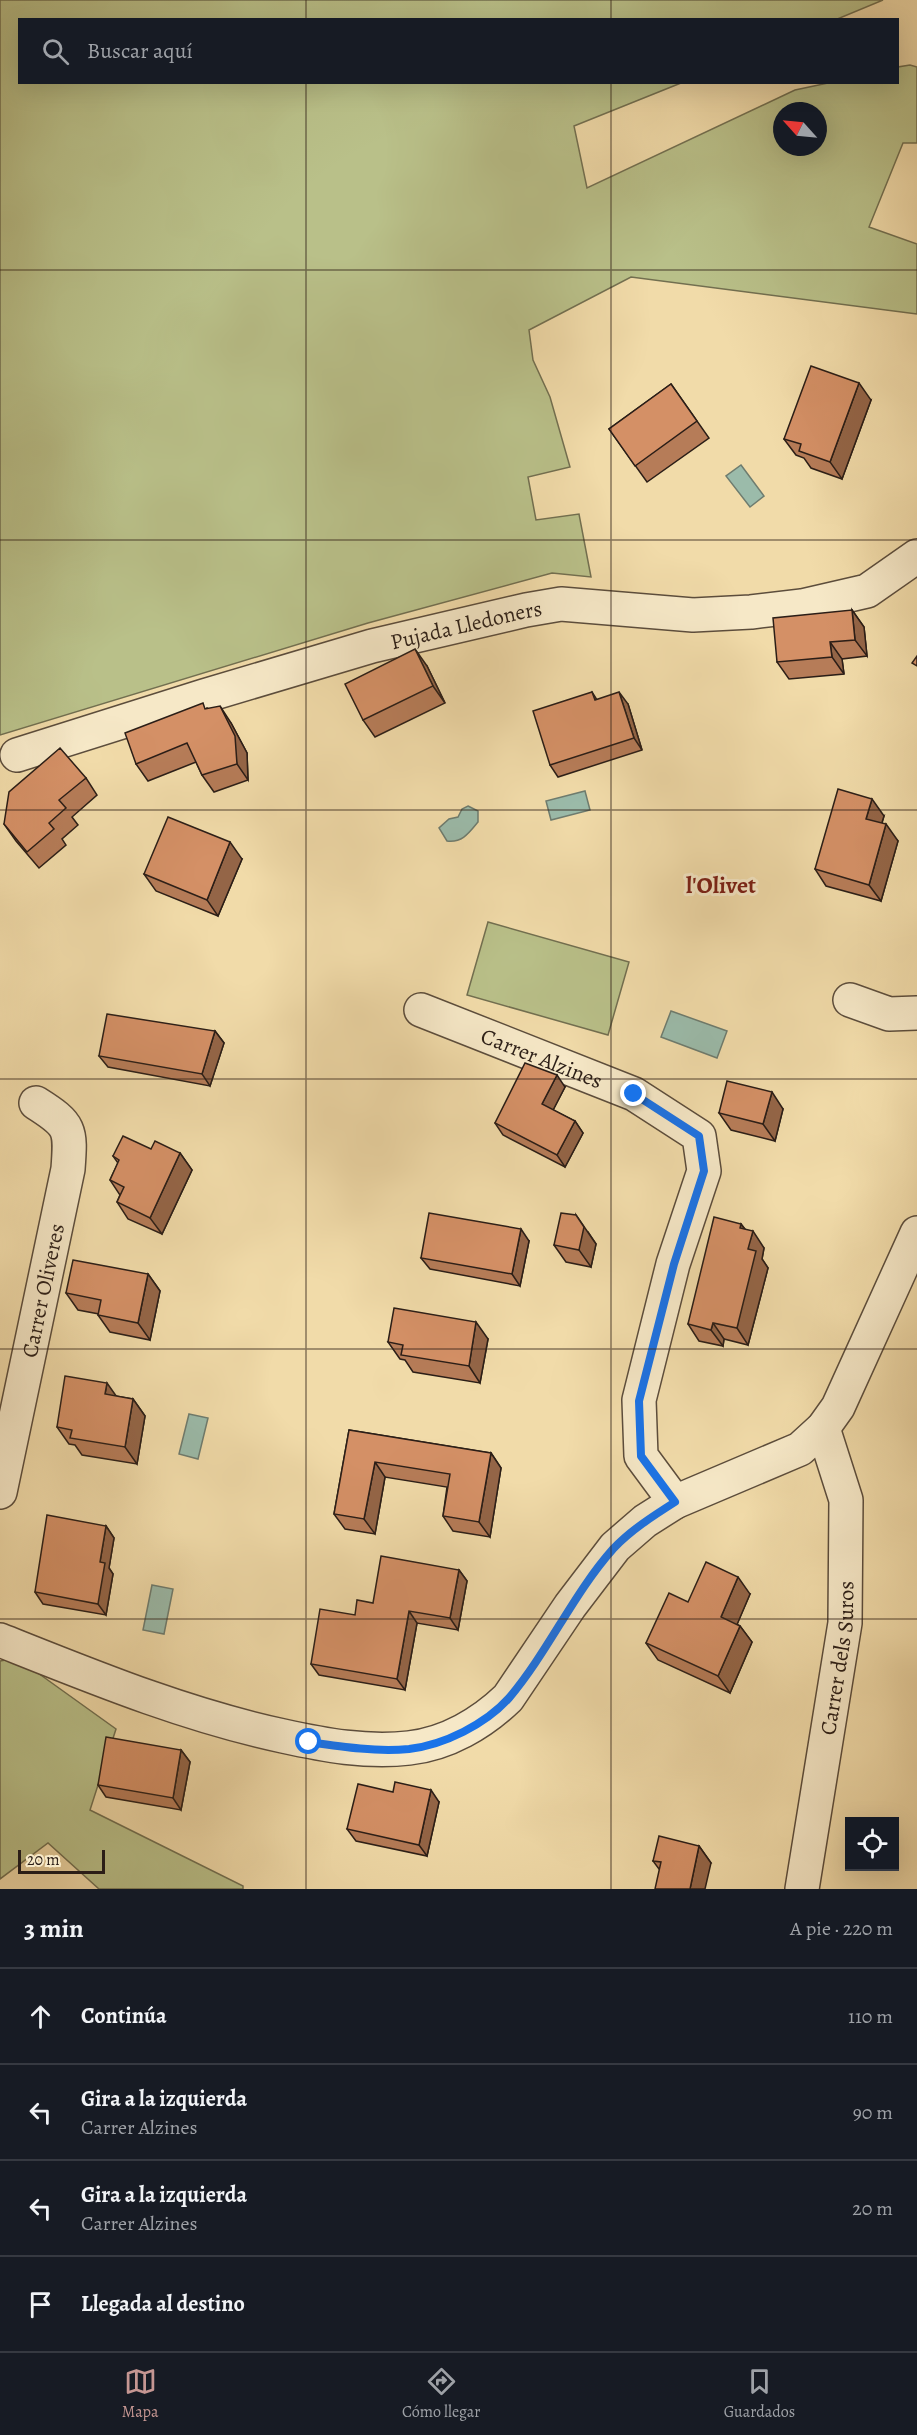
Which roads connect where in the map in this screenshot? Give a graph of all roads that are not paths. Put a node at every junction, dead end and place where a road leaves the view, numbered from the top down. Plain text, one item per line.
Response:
1 (917, 556) edge
2 (17, 755) dead end
3 (850, 1000) dead end
4 (421, 1010) dead end
5 (917, 1014) edge
6 (36, 1103) dead end
7 (917, 1233) edge
8 (823, 1428) junction
9 (0, 1492) edge
10 (675, 1502) junction
11 (0, 1640) edge
12 (802, 1889) edge

1 - 2 street, Pujada Lledoners
3 - 5 street
4 - 10 street, Carrer Alzines
6 - 9 street, Carrer Oliveres
7 - 8 street
8 - 10 street
8 - 12 street, Carrer dels Suros
10 - 11 street

